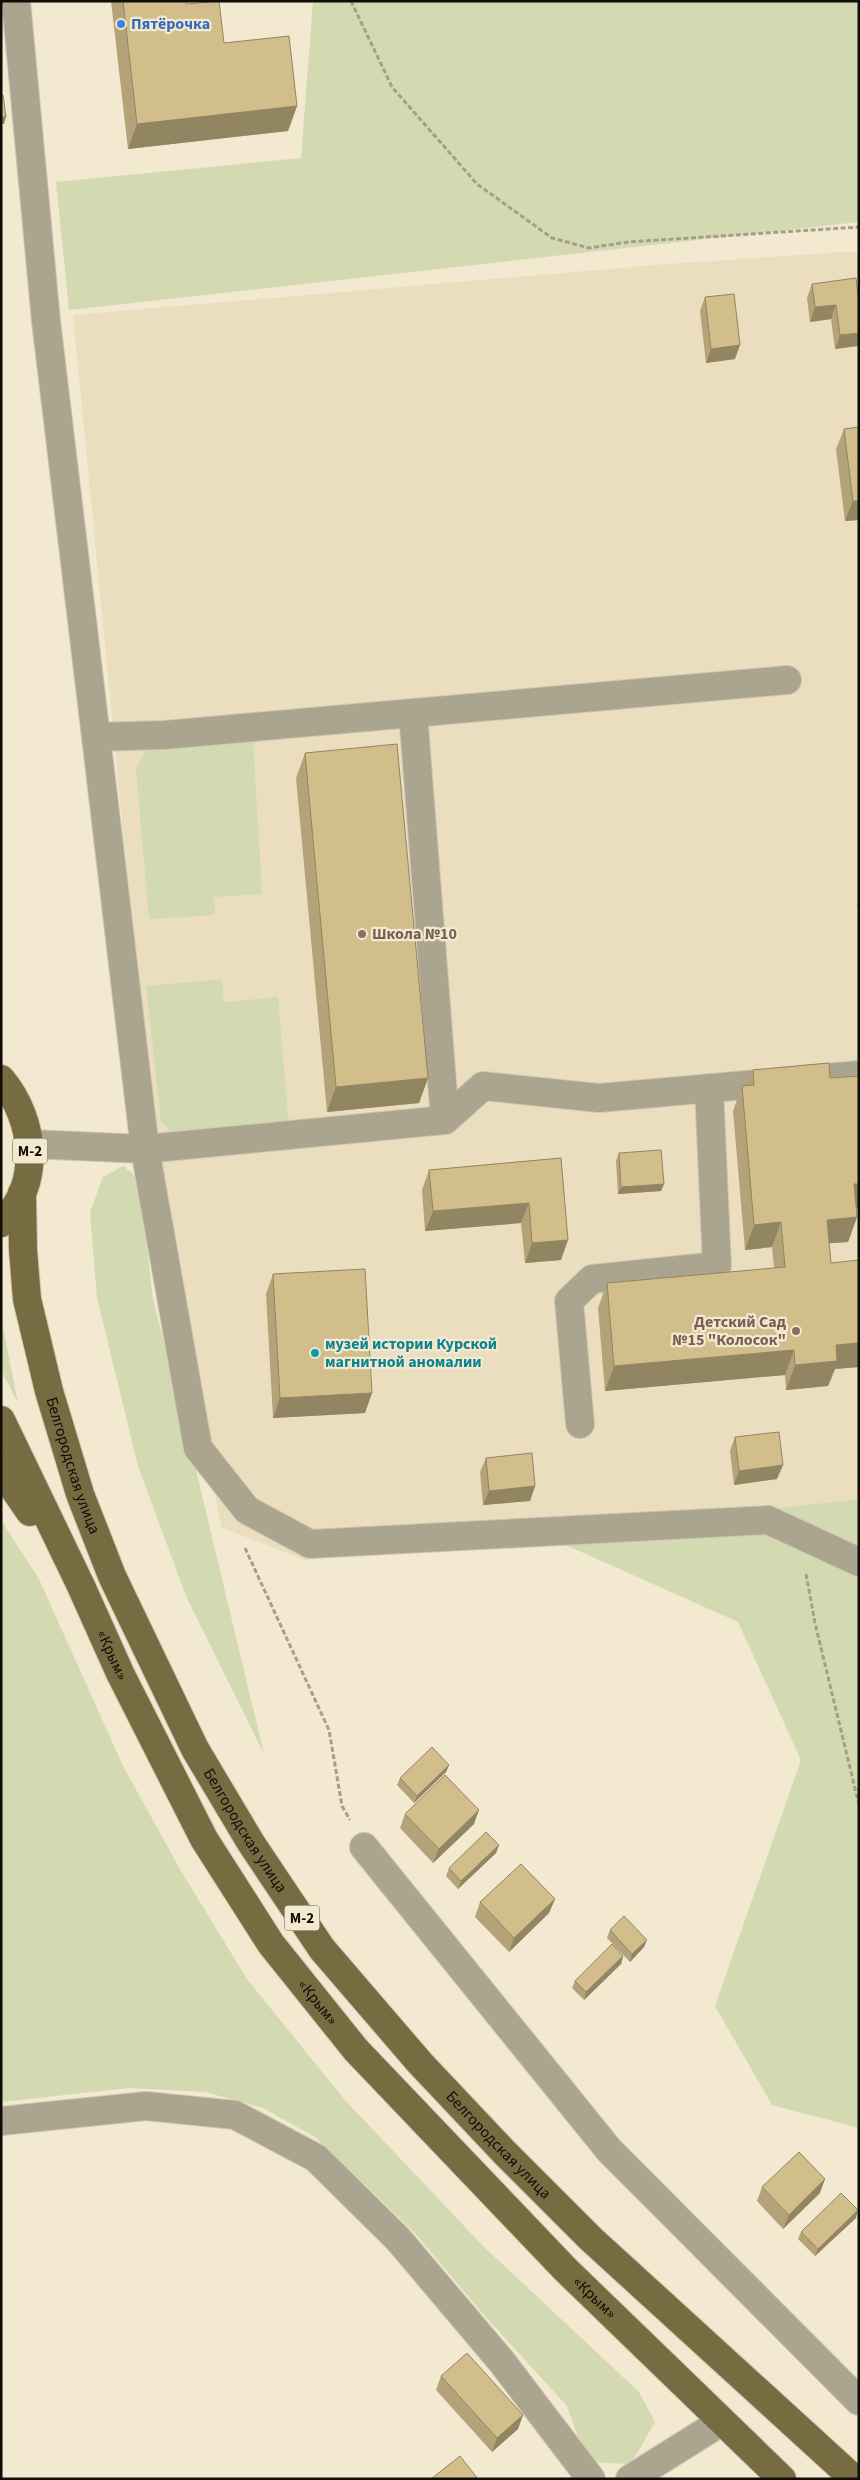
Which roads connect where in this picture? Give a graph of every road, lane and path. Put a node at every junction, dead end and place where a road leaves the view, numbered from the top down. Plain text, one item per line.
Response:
1 (16, 1) edge
2 (352, 1) edge
3 (859, 227) edge
4 (788, 680) dead end
5 (413, 713) junction
6 (96, 737) junction
7 (859, 1075) edge
8 (1, 1079) edge
9 (709, 1088) junction
10 (445, 1120) junction
11 (30, 1144) junction
12 (145, 1149) junction
13 (22, 1193) junction
14 (1, 1223) edge
15 (1, 1420) edge
16 (580, 1424) dead end
17 (1, 1470) edge
18 (247, 1510) junction
19 (859, 1562) edge
20 (804, 1567) dead end
21 (82, 1586) junction
22 (859, 1805) edge
23 (364, 1847) joint
24 (1, 2121) edge
25 (859, 2401) edge
26 (721, 2422) junction
27 (592, 2479) edge
28 (630, 2479) edge
29 (782, 2479) edge
30 (854, 2479) edge

1 - 6 street
2 - 3 path
4 - 5 street
5 - 6 street
5 - 10 street
6 - 12 street
7 - 9 street
8 - 11 main road, М-2
9 - 10 street
9 - 16 street
10 - 12 street
11 - 12 street
11 - 13 main road, М-2
12 - 18 street
13 - 14 main road, М-2
13 - 30 main road, Белгородская улица / М-2
15 - 21 main road, «Крым» / М-2
17 - 21 main road
18 - 19 street
18 - 23 path
20 - 22 path
21 - 26 main road, «Крым» / М-2
23 - 25 street
24 - 27 street
26 - 28 street
26 - 29 main road, «Крым» / М-2

